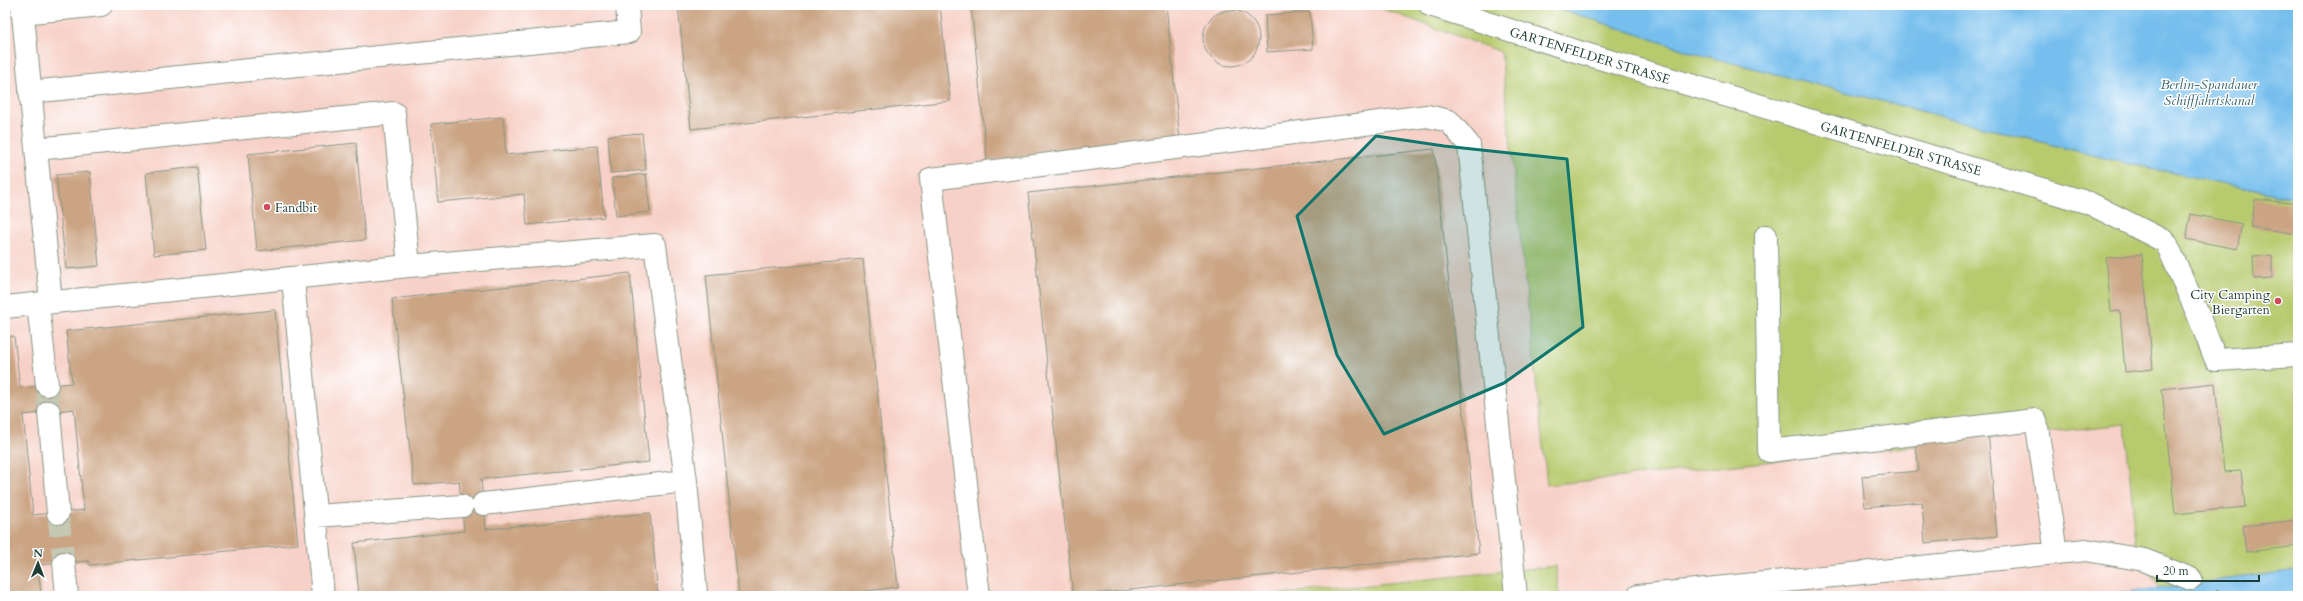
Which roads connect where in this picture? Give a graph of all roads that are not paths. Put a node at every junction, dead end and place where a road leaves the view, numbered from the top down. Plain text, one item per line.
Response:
1 (101, 5) edge
2 (626, 5) edge
3 (1430, 5) edge
4 (22, 9) edge
5 (30, 92) junction
6 (36, 149) junction
7 (1766, 236) dead end
8 (409, 266) junction
9 (293, 279) junction
10 (44, 303) junction
11 (5, 307) edge
12 (2298, 355) edge
13 (46, 386) tunnel mouth
14 (49, 412) tunnel mouth
15 (686, 481) junction
16 (58, 513) tunnel mouth
17 (316, 516) junction
18 (2056, 553) junction
19 (64, 563) tunnel mouth
20 (2191, 579) dead end
21 (67, 596) edge
22 (323, 596) edge
23 (694, 596) edge
24 (979, 596) edge
25 (1516, 596) edge
26 (1638, 596) edge

1 - 4 lane
2 - 5 lane
3 - 12 lane, GARTENFELDER STRASSE
4 - 5 lane
5 - 6 lane
6 - 8 lane
6 - 10 lane
7 - 18 lane
8 - 9 lane
8 - 15 lane
9 - 10 lane
9 - 17 lane
10 - 11 lane
10 - 13 lane
14 - 16 lane
15 - 17 lane
15 - 23 lane
17 - 22 lane
18 - 20 lane
18 - 26 lane
19 - 21 lane
24 - 25 lane

